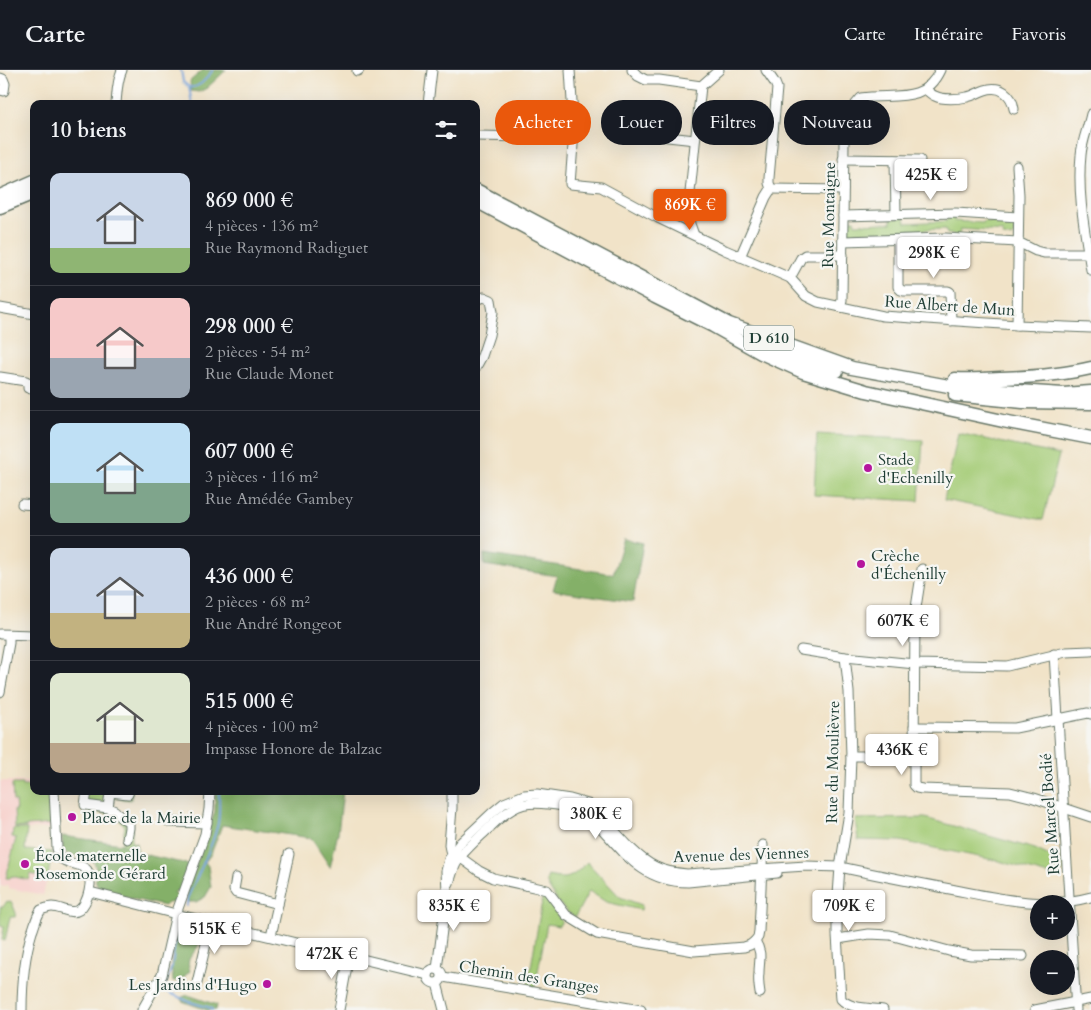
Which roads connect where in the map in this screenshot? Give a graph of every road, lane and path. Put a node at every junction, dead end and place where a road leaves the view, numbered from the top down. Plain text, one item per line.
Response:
1 (1, 70) edge
2 (122, 70) edge
3 (432, 70) edge
4 (570, 70) edge
5 (632, 70) edge
6 (719, 70) edge
7 (766, 70) edge
8 (940, 70) edge
9 (0, 78) edge
10 (701, 86) junction
11 (925, 89) junction
12 (0, 90) edge
13 (116, 100) edge
14 (428, 100) edge
15 (572, 100) edge
16 (699, 100) edge
17 (1014, 109) dead end
18 (1091, 114) edge
19 (480, 136) edge
20 (495, 136) edge
21 (573, 145) edge
22 (695, 145) edge
23 (844, 159) junction
24 (895, 160) junction
25 (920, 160) dead end
26 (1018, 166) dead end
27 (28, 184) edge
28 (771, 189) junction
29 (843, 190) junction
30 (480, 192) edge
31 (0, 195) edge
32 (30, 195) edge
33 (480, 203) edge
34 (1086, 207) edge
35 (0, 209) edge
36 (688, 212) junction
37 (896, 214) junction
38 (843, 216) junction
39 (1018, 217) junction
40 (672, 225) junction
41 (694, 235) junction
42 (898, 240) junction
43 (843, 241) junction
44 (1018, 242) junction
45 (1088, 253) junction
46 (843, 255) junction
47 (740, 257) junction
48 (1091, 270) edge
49 (790, 278) junction
50 (480, 298) edge
51 (840, 307) junction
52 (0, 308) edge
53 (30, 313) edge
54 (951, 321) junction
55 (1017, 325) junction
56 (713, 326) junction
57 (1091, 328) edge
58 (480, 360) edge
59 (1091, 368) edge
60 (888, 375) junction
61 (0, 377) edge
62 (30, 389) edge
63 (1091, 392) edge
64 (1091, 402) edge
65 (1091, 438) edge
66 (22, 504) dead end
67 (30, 505) edge
68 (922, 569) dead end
69 (5, 634) edge
70 (30, 635) edge
71 (802, 650) dead end
72 (1091, 651) edge
73 (1054, 654) junction
74 (845, 657) junction
75 (915, 664) junction
76 (0, 692) edge
77 (1091, 714) edge
78 (1058, 720) junction
79 (914, 727) junction
80 (851, 756) junction
81 (914, 756) junction
82 (54, 795) edge
83 (87, 795) edge
84 (110, 795) edge
85 (210, 795) edge
86 (452, 795) edge
87 (108, 808) junction
88 (1064, 808) junction
89 (1091, 817) edge
90 (169, 822) dead end
91 (207, 823) junction
92 (127, 839) dead end
93 (762, 845) dead end
94 (289, 854) dead end
95 (457, 854) junction
96 (840, 867) junction
97 (761, 871) junction
98 (236, 878) dead end
99 (90, 892) junction
100 (1070, 895) edge
101 (1091, 897) edge
102 (1075, 901) edge
103 (1030, 902) edge
104 (278, 904) junction
105 (176, 914) junction
106 (211, 922) junction
107 (271, 936) junction
108 (838, 939) junction
109 (1072, 940) edge
110 (755, 942) junction
111 (348, 955) junction
112 (1023, 956) dead end
113 (439, 976) junction
114 (197, 983) dead end
115 (760, 994) dead end
116 (1091, 999) edge
117 (1076, 1006) edge
118 (22, 1010) edge
119 (142, 1010) edge
120 (339, 1010) edge
121 (444, 1010) edge
122 (641, 1010) edge
123 (883, 1010) edge
124 (1035, 1010) edge

1 - 9 street
2 - 13 street
3 - 14 street
4 - 15 street
5 - 10 street
6 - 10 street
7 - 28 street
8 - 11 street
9 - 12 street
10 - 16 street
11 - 17 street
11 - 23 street, Rue Montaigne
18 - 34 street
19 - 20 street
21 - 40 street, Rue Albert de Mun
22 - 36 street
23 - 24 street
23 - 29 street, Rue Montaigne
24 - 25 street
24 - 37 street
26 - 39 street
27 - 31 highway
28 - 29 street
28 - 47 street
29 - 38 street, Rue Montaigne
30 - 60 highway, D 610
32 - 35 highway
33 - 56 highway, D 610
34 - 45 street
36 - 40 street
36 - 41 street
37 - 38 street
37 - 39 street
38 - 43 street, Rue Montaigne
39 - 44 street
40 - 41 street, Rue Albert de Mun
41 - 47 street, Rue Albert de Mun
42 - 43 street
42 - 44 street
42 - 54 street
43 - 46 street, Rue Montaigne
44 - 45 street
44 - 55 street
45 - 48 street
46 - 49 street
46 - 51 street, Rue Montaigne
47 - 49 street, Rue Albert de Mun
49 - 51 street, Rue Albert de Mun
50 - 58 street
51 - 54 street, Rue Albert de Mun
52 - 53 street
54 - 55 street, Rue Albert de Mun
55 - 57 street, Rue Albert de Mun
56 - 64 highway, D 610
56 - 65 highway
59 - 60 highway
60 - 63 highway, D 610
61 - 62 street
66 - 67 street
68 - 75 street
69 - 70 street
69 - 76 street
71 - 74 street
72 - 73 street
73 - 75 street
73 - 78 street, Rue Marcel Bodié
74 - 75 street
74 - 80 street, Rue du Moulièvre
75 - 79 street
77 - 78 street
78 - 79 street
78 - 88 street, Rue Marcel Bodié
79 - 81 street
80 - 81 street
80 - 96 street, Rue du Moulièvre
81 - 88 street
82 - 99 street
83 - 87 street
84 - 87 street
85 - 91 street
86 - 95 street
87 - 92 street
88 - 89 street
88 - 100 street, Rue Marcel Bodié
90 - 91 street
91 - 105 street
93 - 97 street
94 - 104 street
95 - 97 street, Avenue des Viennes
95 - 110 street
95 - 113 street, Avenue des Viennes
96 - 97 street, Avenue des Viennes
96 - 103 street, Avenue des Viennes
96 - 108 street, Rue du Moulièvre
97 - 110 street
98 - 104 street
99 - 105 street
99 - 118 street
101 - 102 street, Avenue des Viennes
104 - 107 street
105 - 106 street
105 - 119 street
106 - 107 street
106 - 114 street
107 - 111 street
108 - 112 street
108 - 123 street, Rue du Moulièvre
109 - 117 street, Rue Marcel Bodié
110 - 115 street
111 - 113 street
111 - 120 street
113 - 121 street
113 - 122 street, Chemin des Granges
116 - 117 street
117 - 124 street

